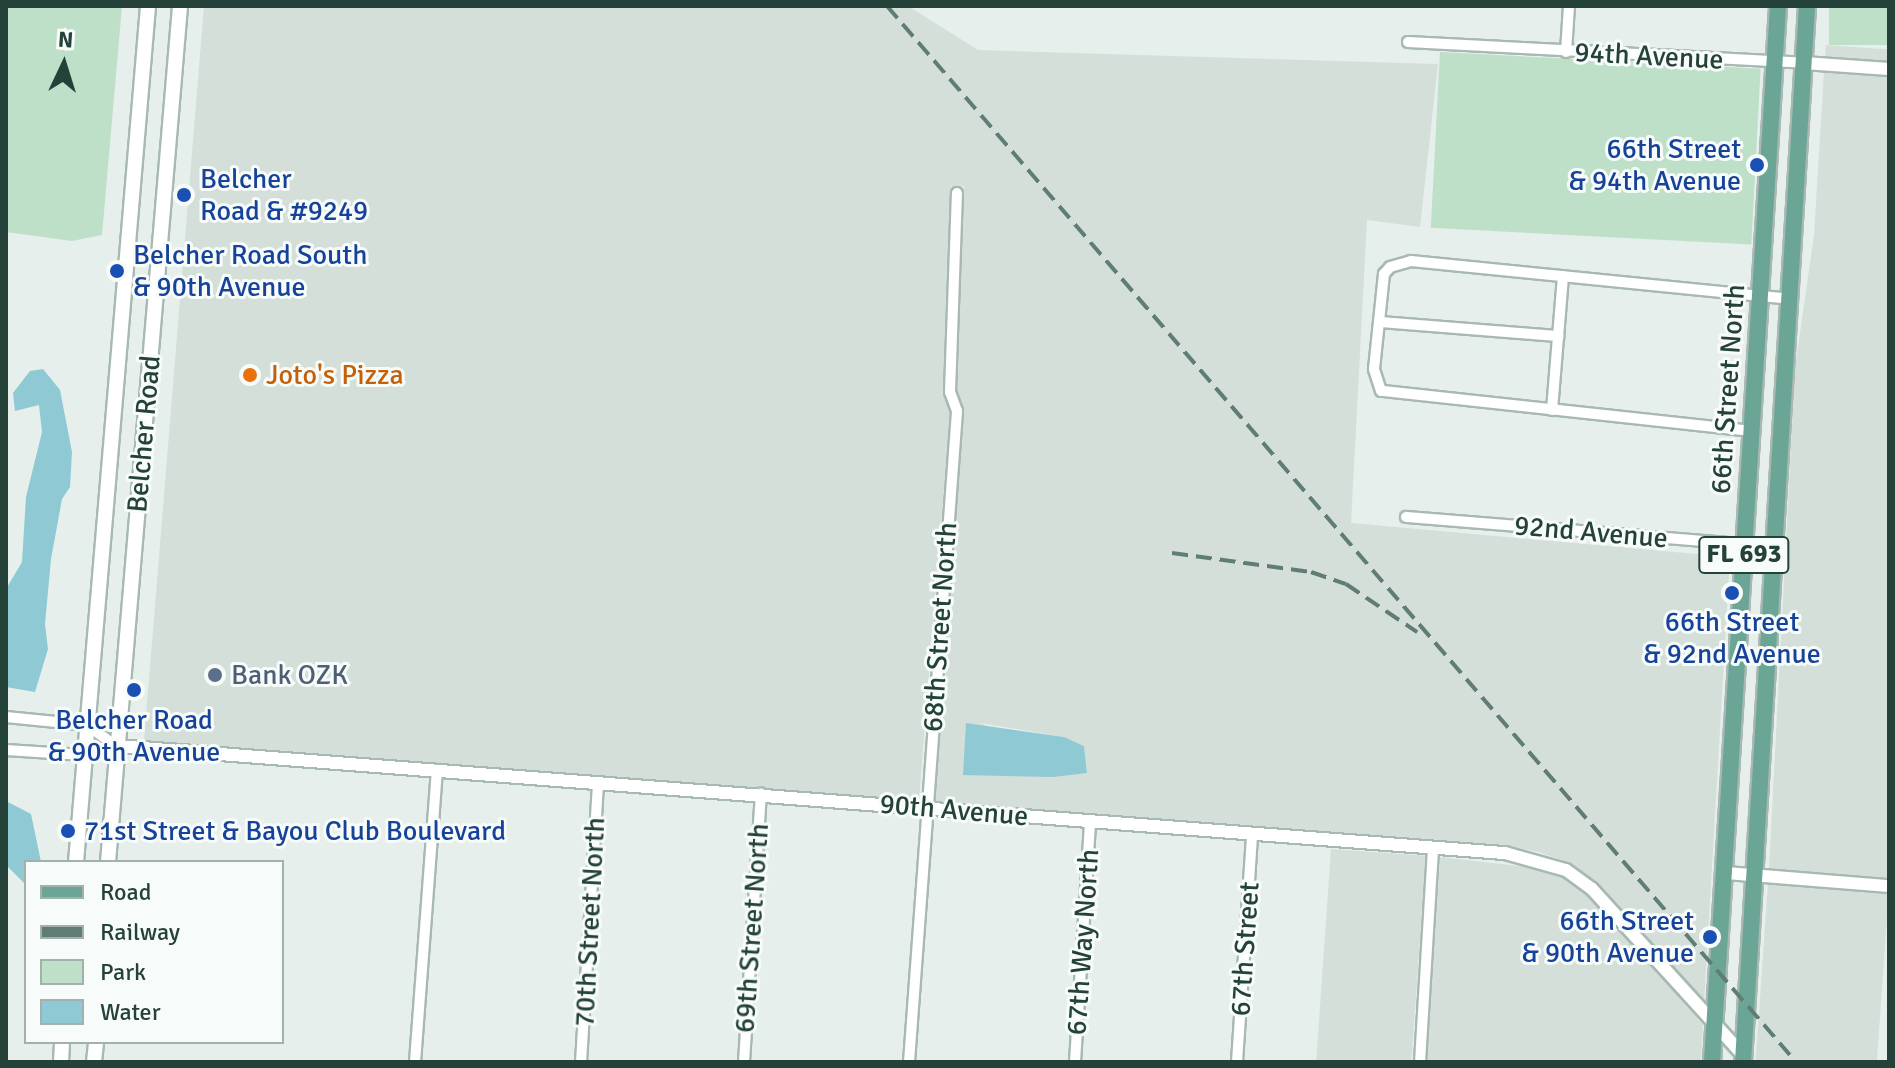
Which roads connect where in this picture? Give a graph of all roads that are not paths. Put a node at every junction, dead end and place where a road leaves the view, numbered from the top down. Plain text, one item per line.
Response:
1 (148, 6) edge
2 (180, 6) edge
3 (1569, 6) edge
4 (1778, 6) edge
5 (1807, 6) edge
6 (1408, 42) dead end
7 (1566, 52) junction
8 (1775, 61) junction
9 (1804, 63) junction
10 (1889, 69) edge
11 (957, 193) dead end
12 (1563, 276) junction
13 (1760, 296) junction
14 (1789, 299) junction
15 (1379, 322) junction
16 (1558, 336) junction
17 (1552, 410) junction
18 (1752, 431) junction
19 (1406, 517) dead end
20 (1744, 544) junction
21 (1776, 547) junction
22 (6, 717) edge
23 (87, 725) junction
24 (116, 746) junction
25 (6, 750) edge
26 (84, 755) junction
27 (437, 770) junction
28 (598, 783) junction
29 (761, 794) junction
30 (926, 809) junction
31 (1090, 821) junction
32 (1252, 835) junction
33 (1433, 849) junction
34 (76, 860) edge
35 (108, 860) edge
36 (1726, 873) junction
37 (1755, 876) junction
38 (1889, 886) edge
39 (1714, 1026) junction
40 (1743, 1059) edge
41 (415, 1062) edge
42 (581, 1062) edge
43 (744, 1062) edge
44 (909, 1062) edge
45 (1075, 1062) edge
46 (1237, 1062) edge
47 (1420, 1062) edge
48 (1712, 1062) edge

1 - 23 main road, Belcher Road
2 - 24 main road, Belcher Road
3 - 7 street
4 - 8 main road, 66th Street North / FL 693
5 - 9 main road, 66th Street North / FL 693
6 - 7 street, 94th Avenue
7 - 8 street, 94th Avenue
8 - 9 street, 94th Avenue
8 - 13 main road, 66th Street North / FL 693
9 - 10 street, 94th Avenue
9 - 14 main road, 66th Street North / FL 693
11 - 30 street, 68th Street North
12 - 13 street
12 - 15 street
12 - 16 street
13 - 14 street
13 - 18 main road, 66th Street North / FL 693
14 - 21 main road, 66th Street North / FL 693
15 - 16 street
15 - 17 street
16 - 17 street
17 - 18 street
18 - 20 main road, 66th Street North / FL 693
19 - 20 street, 92nd Avenue
20 - 21 street, 92nd Avenue
20 - 36 main road, 66th Street North / FL 693
21 - 37 main road, 66th Street North / FL 693
22 - 23 street
23 - 24 street
23 - 26 main road, Belcher Road
24 - 26 street, 90th Avenue
24 - 27 street, 90th Avenue
24 - 35 main road, Belcher Road
25 - 26 street
26 - 34 main road, Belcher Road
27 - 28 street, 90th Avenue
27 - 41 street
28 - 29 street, 90th Avenue
28 - 42 street, 70th Street North
29 - 30 street, 90th Avenue
29 - 43 street, 69th Street North
30 - 31 street, 90th Avenue
30 - 44 street, 68th Street North
31 - 32 street, 90th Avenue
31 - 45 street, 67th Way North
32 - 33 street, 90th Avenue
32 - 46 street, 67th Street
33 - 39 street, 90th Avenue
33 - 47 street
36 - 37 street
36 - 39 main road, 66th Street North / FL 693
37 - 38 street
37 - 40 main road, 66th Street North / FL 693
39 - 40 street, 90th Avenue
39 - 48 main road, 66th Street North / FL 693

